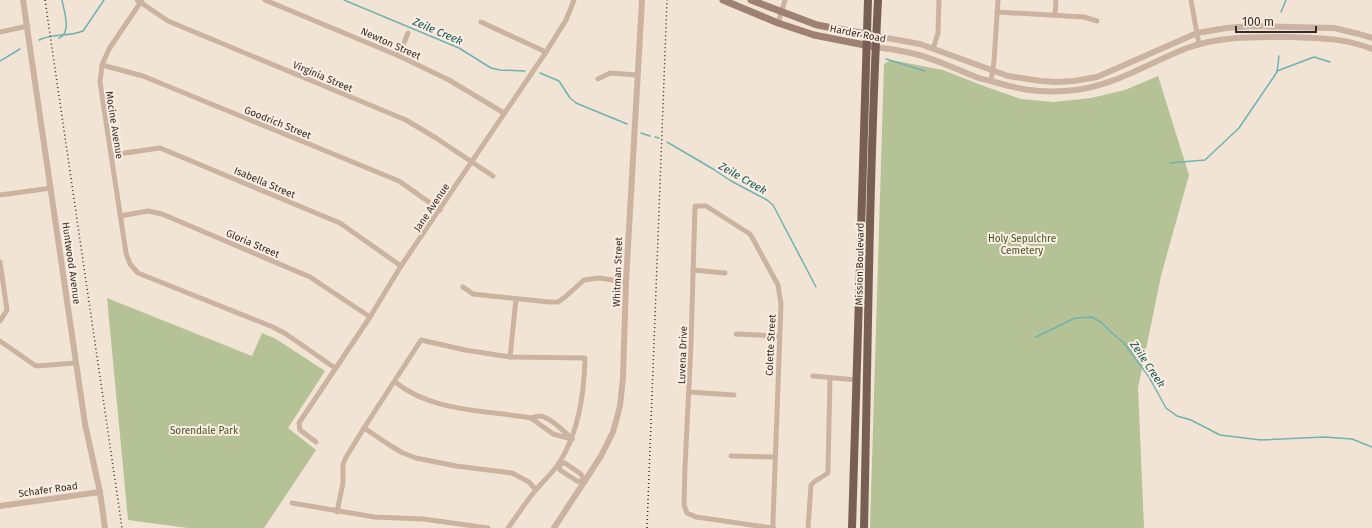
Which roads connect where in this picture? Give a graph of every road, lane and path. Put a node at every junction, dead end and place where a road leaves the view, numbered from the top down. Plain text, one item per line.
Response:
1 (23, 0) edge
2 (265, 0) edge
3 (574, 0) edge
4 (642, 0) edge
5 (723, 0) edge
6 (752, 0) edge
7 (784, 0) edge
8 (868, 0) edge
9 (878, 0) edge
10 (939, 0) edge
11 (998, 0) edge
12 (1056, 0) edge
13 (1191, 0) edge
14 (140, 1) edge
15 (781, 11) junction
16 (997, 12) junction
17 (1055, 15) junction
18 (1097, 21) dead end
19 (481, 22) dead end
20 (778, 23) junction
21 (28, 26) junction
22 (0, 32) edge
23 (866, 33) junction
24 (1197, 33) junction
25 (408, 34) dead end
26 (876, 36) junction
27 (1372, 38) edge
28 (1199, 44) junction
29 (866, 45) junction
30 (875, 47) junction
31 (933, 49) junction
32 (1372, 49) edge
33 (546, 52) junction
34 (399, 56) junction
35 (102, 65) junction
36 (993, 70) junction
37 (637, 75) junction
38 (598, 79) dead end
39 (991, 81) junction
40 (504, 113) junction
41 (111, 156) junction
42 (472, 162) junction
43 (493, 176) dead end
44 (51, 188) junction
45 (0, 195) edge
46 (695, 206) joint
47 (440, 210) junction
48 (120, 216) junction
49 (861, 217) junction
50 (870, 253) junction
51 (0, 262) edge
52 (401, 266) junction
53 (692, 270) junction
54 (725, 273) dead end
55 (626, 282) junction
56 (463, 287) dead end
57 (516, 299) junction
58 (370, 317) junction
59 (0, 321) edge
60 (736, 334) dead end
61 (780, 336) junction
62 (0, 341) edge
63 (510, 357) junction
64 (76, 363) junction
65 (335, 368) junction
66 (813, 376) dead end
67 (830, 379) junction
68 (857, 380) junction
69 (395, 382) junction
70 (689, 392) junction
71 (734, 394) dead end
72 (530, 418) junction
73 (364, 428) junction
74 (572, 439) junction
75 (316, 442) dead end
76 (731, 456) dead end
77 (775, 457) junction
78 (559, 464) junction
79 (585, 482) junction
80 (536, 490) junction
81 (100, 492) junction
82 (292, 503) dead end
83 (0, 506) edge
84 (337, 512) junction
85 (556, 527) edge
86 (105, 528) edge
87 (488, 528) edge
88 (508, 528) edge
89 (774, 528) edge
90 (808, 528) edge
91 (852, 528) edge
92 (864, 528) edge

1 - 21 street, Huntwood Avenue
2 - 34 street, Newton Street
3 - 33 street, Jane Avenue
4 - 37 street, Whitman Street
5 - 20 main road, Harder Road
6 - 15 main road, Harder Road
7 - 15 street
8 - 23 main road, Mission Boulevard
9 - 26 main road, Mission Boulevard
10 - 31 street
11 - 16 street
12 - 17 street
13 - 24 street
14 - 35 street, Mocine Avenue
14 - 42 street, Virginia Street
15 - 20 street
15 - 23 main road, Harder Road
16 - 17 street
16 - 36 street
17 - 18 street
19 - 33 street
20 - 29 main road, Harder Road
21 - 22 street
21 - 44 street, Huntwood Avenue
23 - 26 main road, Harder Road
23 - 29 main road, Mission Boulevard
24 - 27 street, Harder Road
24 - 28 street
24 - 36 street, Harder Road
25 - 34 street
26 - 30 main road, Mission Boulevard
26 - 31 street, Harder Road
28 - 32 street, Harder Road
28 - 39 street, Harder Road
29 - 30 main road, Harder Road
29 - 49 main road, Mission Boulevard
30 - 39 street, Harder Road
30 - 50 main road, Mission Boulevard
31 - 36 street, Harder Road
33 - 40 street, Jane Avenue
34 - 40 street, Newton Street
35 - 41 street, Mocine Avenue
35 - 47 street, Goodrich Street
36 - 39 street
37 - 38 street
37 - 55 street, Whitman Street
40 - 42 street, Jane Avenue
41 - 48 street, Mocine Avenue
41 - 52 street, Isabella Street
42 - 43 street, Virginia Street
42 - 47 street, Jane Avenue
44 - 45 street
44 - 64 street, Huntwood Avenue
46 - 53 street, Luvena Drive
46 - 61 street, Colette Street
47 - 52 street, Jane Avenue
48 - 58 street, Gloria Street
48 - 65 street, Mocine Avenue
49 - 50 main road
49 - 68 main road, Mission Boulevard
50 - 92 main road, Mission Boulevard
51 - 59 street
52 - 58 street, Jane Avenue
53 - 54 street
53 - 70 street, Luvena Drive
55 - 57 street
55 - 79 street, Whitman Street
56 - 57 street
57 - 63 street
58 - 65 street, Jane Avenue
60 - 61 street
61 - 77 street, Colette Street
62 - 64 street
63 - 69 street
63 - 74 street
64 - 81 street, Huntwood Avenue
65 - 75 street, Jane Avenue
66 - 67 street
67 - 68 street
67 - 90 street
68 - 91 main road, Mission Boulevard
69 - 72 street
69 - 73 street
70 - 71 street
70 - 89 street, Luvena Drive
72 - 74 street
72 - 74 street
73 - 80 street
73 - 84 street
74 - 78 street
76 - 77 street
77 - 89 street, Colette Street
78 - 79 street
78 - 79 street
78 - 80 street
79 - 85 street, Whitman Street
80 - 88 street
81 - 83 street, Schafer Road
81 - 86 street, Huntwood Avenue
82 - 84 street
84 - 87 street

